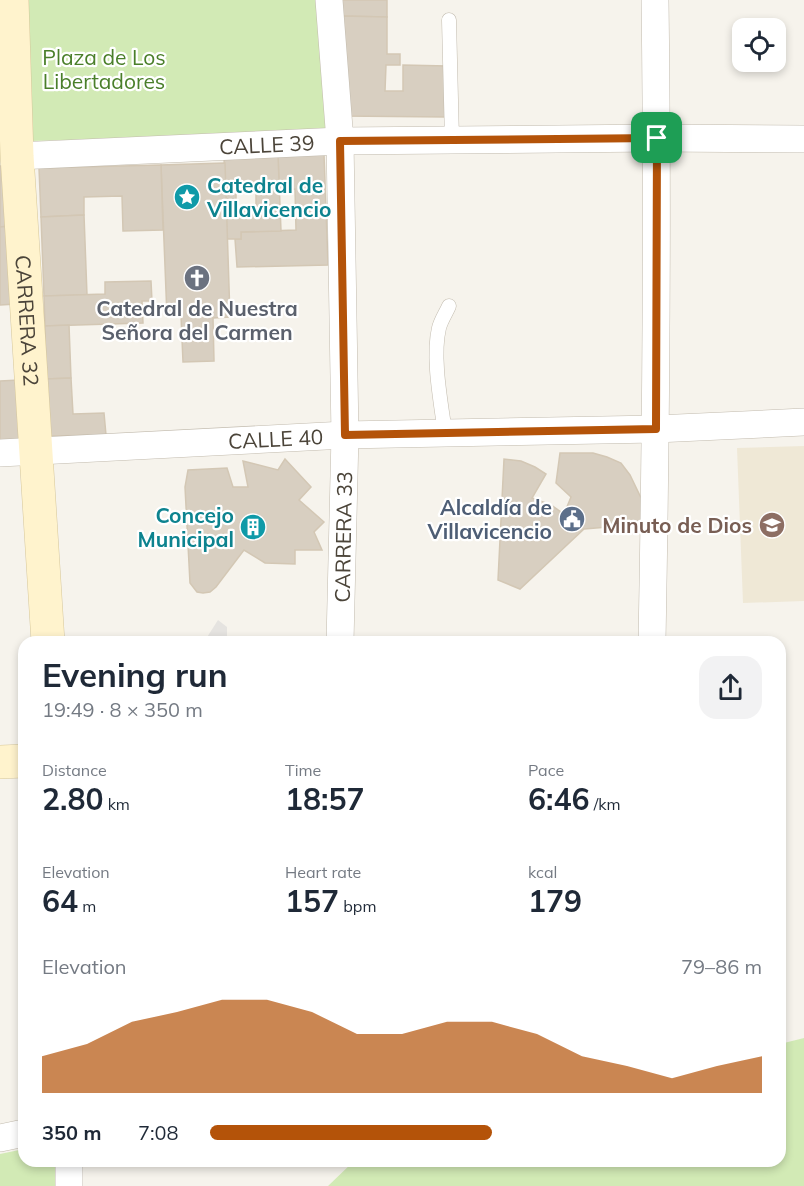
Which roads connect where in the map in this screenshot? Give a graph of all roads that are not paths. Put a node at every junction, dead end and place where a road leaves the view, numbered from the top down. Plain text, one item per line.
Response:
1 (12, 0) edge
2 (329, 0) edge
3 (655, 0) edge
4 (449, 20) dead end
5 (657, 138) junction
6 (804, 139) edge
7 (452, 140) junction
8 (340, 141) junction
9 (17, 156) junction
10 (449, 306) dead end
11 (804, 423) edge
12 (656, 429) junction
13 (445, 433) junction
14 (345, 435) junction
15 (36, 452) junction
16 (0, 453) edge
17 (48, 636) edge
18 (340, 636) edge
19 (652, 636) edge
20 (18, 761) edge
21 (0, 762) edge
22 (18, 1134) edge
23 (0, 1138) edge
24 (69, 1167) edge
25 (69, 1186) edge

1 - 9 street, CARRERA 32
2 - 8 street, CARRERA 33
3 - 5 street
4 - 7 lane
5 - 6 street, CALLE 39
5 - 7 street, CALLE 39
5 - 12 street
7 - 8 street, CALLE 39
8 - 9 street, CALLE 39
8 - 14 street, CARRERA 33
9 - 15 street, CARRERA 32
10 - 13 lane
11 - 12 street, CALLE 40
12 - 13 street, CALLE 40
12 - 19 street
13 - 14 street, CALLE 40
14 - 15 street, CALLE 40
14 - 18 street, CARRERA 33
15 - 16 street, CALLE 40
15 - 17 street, CARRERA 32
20 - 21 street
22 - 23 street
24 - 25 street

